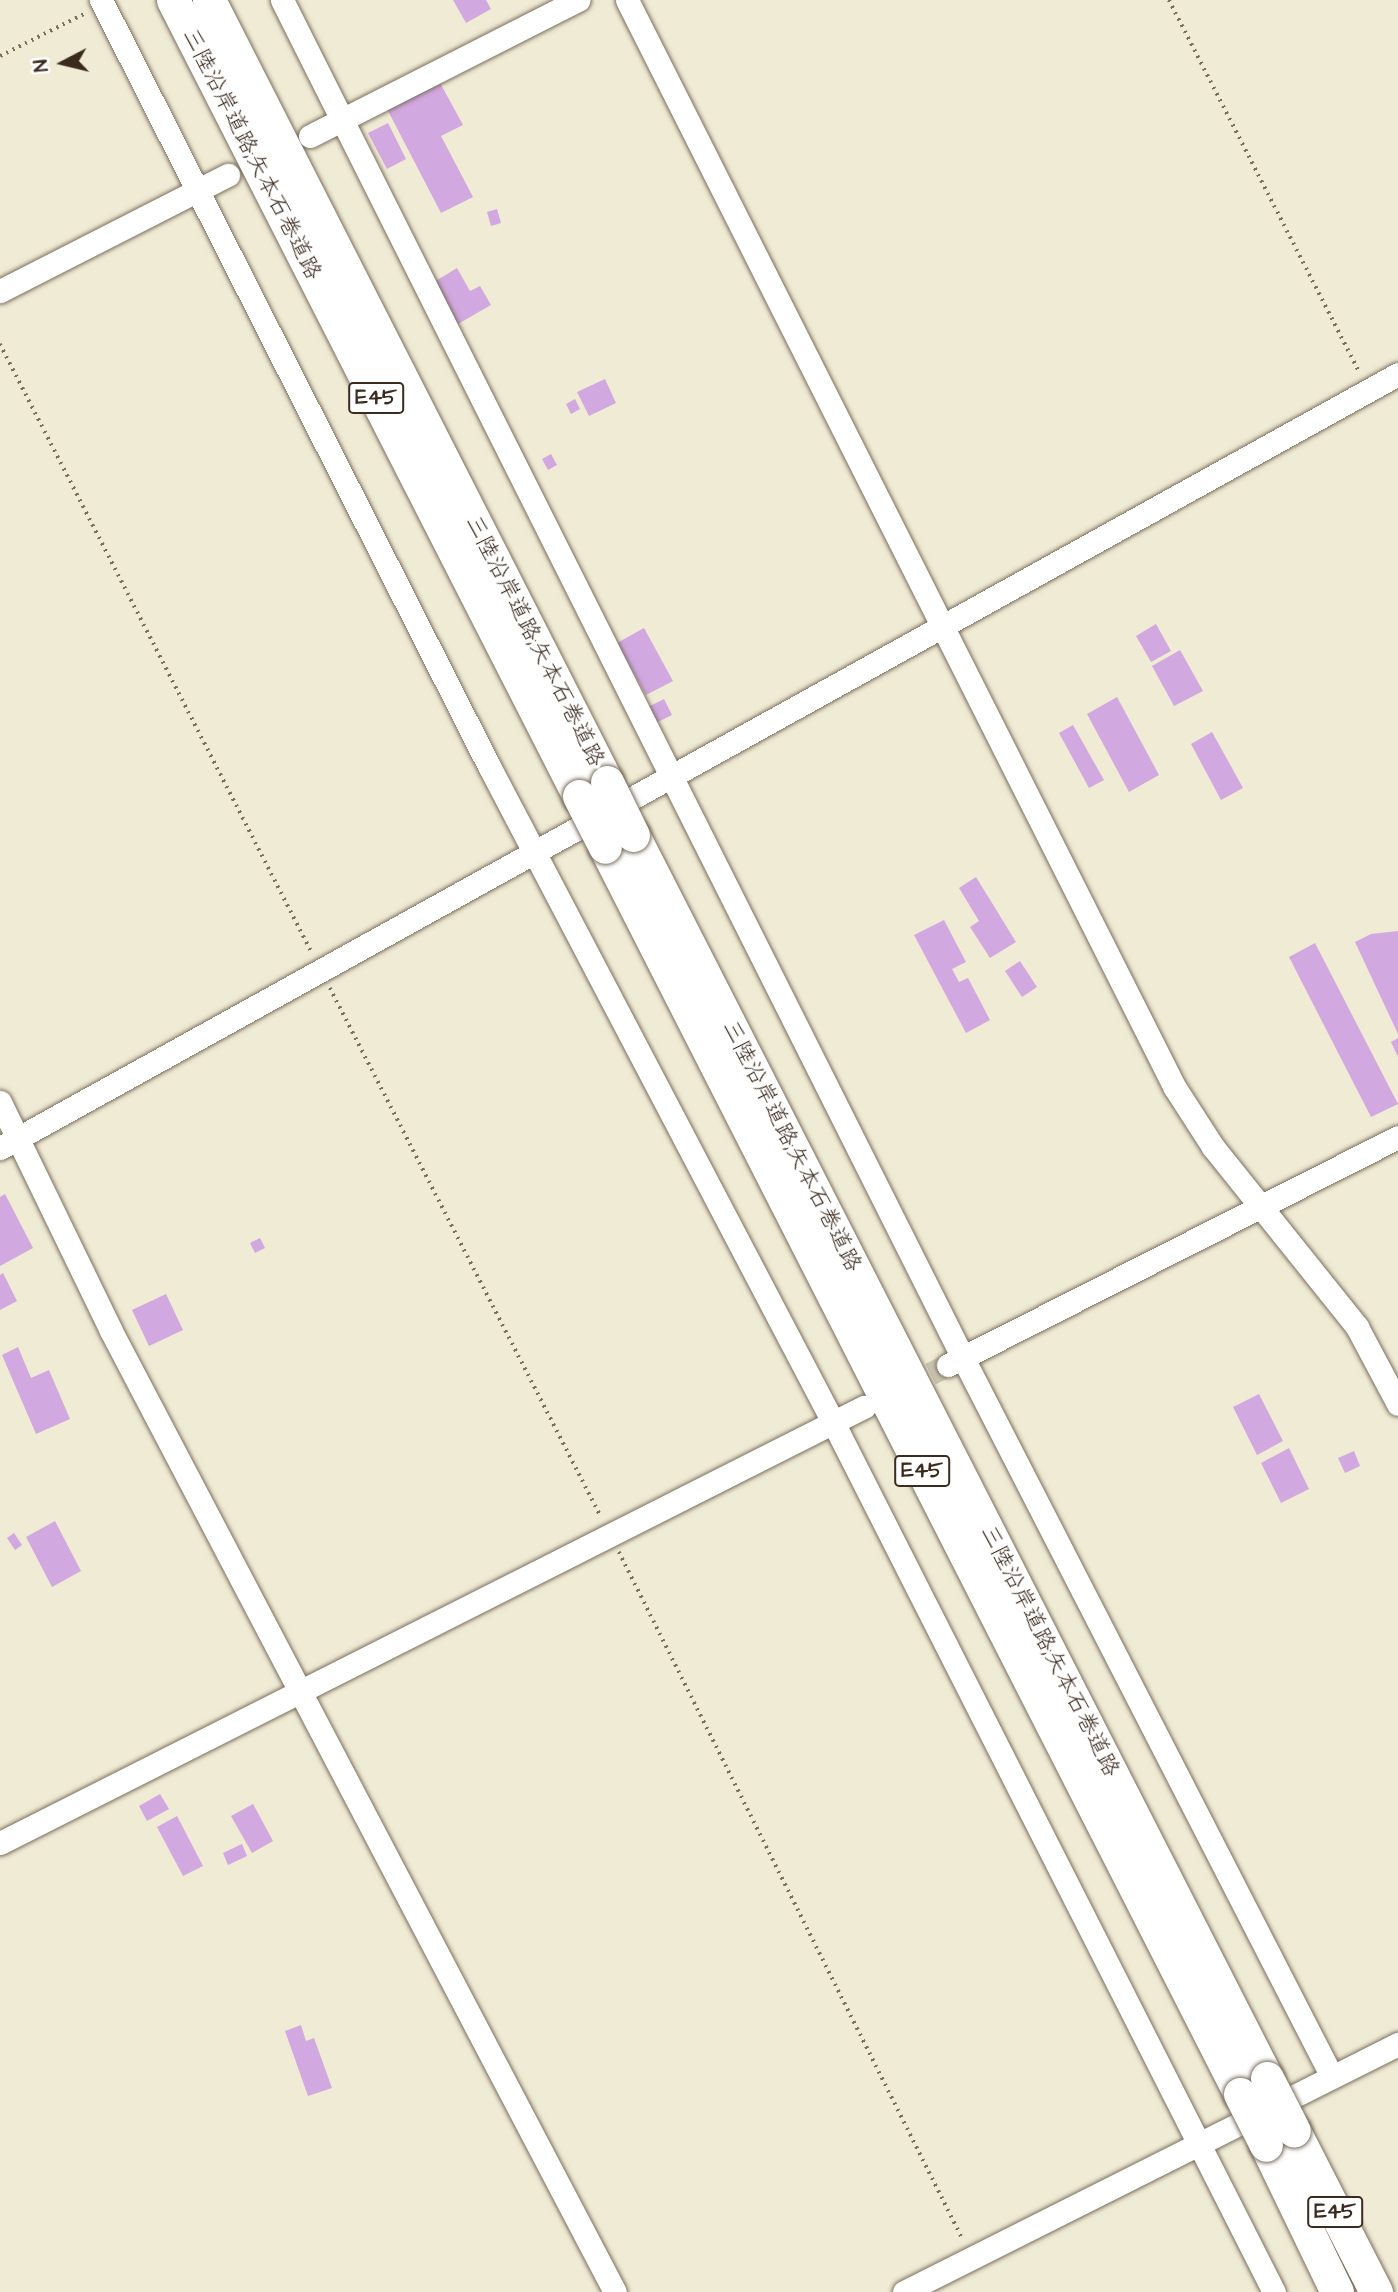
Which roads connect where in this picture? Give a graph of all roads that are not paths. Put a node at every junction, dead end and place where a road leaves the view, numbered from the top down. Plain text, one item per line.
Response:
1 (173, 0) edge
2 (209, 0) edge
3 (282, 0) edge
4 (578, 0) edge
5 (627, 0) edge
6 (102, 2) edge
7 (344, 121) junction
8 (310, 136) dead end
9 (228, 174) dead end
10 (199, 188) junction
11 (0, 291) edge
12 (1398, 374) edge
13 (943, 628) junction
14 (672, 778) junction
15 (593, 789) junction
16 (536, 854) junction
17 (0, 1102) edge
18 (1398, 1137) edge
19 (9, 1143) edge
20 (1262, 1206) junction
21 (955, 1361) junction
22 (1398, 1404) edge
23 (864, 1407) dead end
24 (834, 1423) junction
25 (302, 1690) junction
26 (0, 1843) edge
27 (1398, 2044) edge
28 (1332, 2077) junction
29 (1280, 2138) junction
30 (1200, 2144) junction
31 (615, 2292) edge
32 (904, 2292) edge
33 (1274, 2292) edge
34 (1337, 2292) edge
35 (1376, 2292) edge

1 - 15 highway, 三陸沿岸道路;矢本石巻道路 / E45
2 - 15 highway, 三陸沿岸道路;矢本石巻道路 / E45
3 - 7 street
4 - 7 street
5 - 13 street
6 - 10 street
7 - 8 street
7 - 14 street
9 - 10 street
10 - 11 street
10 - 16 street
12 - 13 street
13 - 14 street
13 - 20 street
14 - 16 street
14 - 21 street
15 - 29 highway, 三陸沿岸道路;矢本石巻道路 / E45, bridge
16 - 19 street
16 - 24 street
17 - 19 street
18 - 20 street
19 - 25 street
20 - 21 street
20 - 22 street
21 - 28 street
23 - 24 street
24 - 25 street
24 - 30 street
25 - 26 street
25 - 31 street
27 - 28 street
28 - 30 street
29 - 34 highway, 三陸沿岸道路;矢本石巻道路 / E45
29 - 35 highway, 三陸沿岸道路;矢本石巻道路 / E45
30 - 32 street
30 - 33 street

